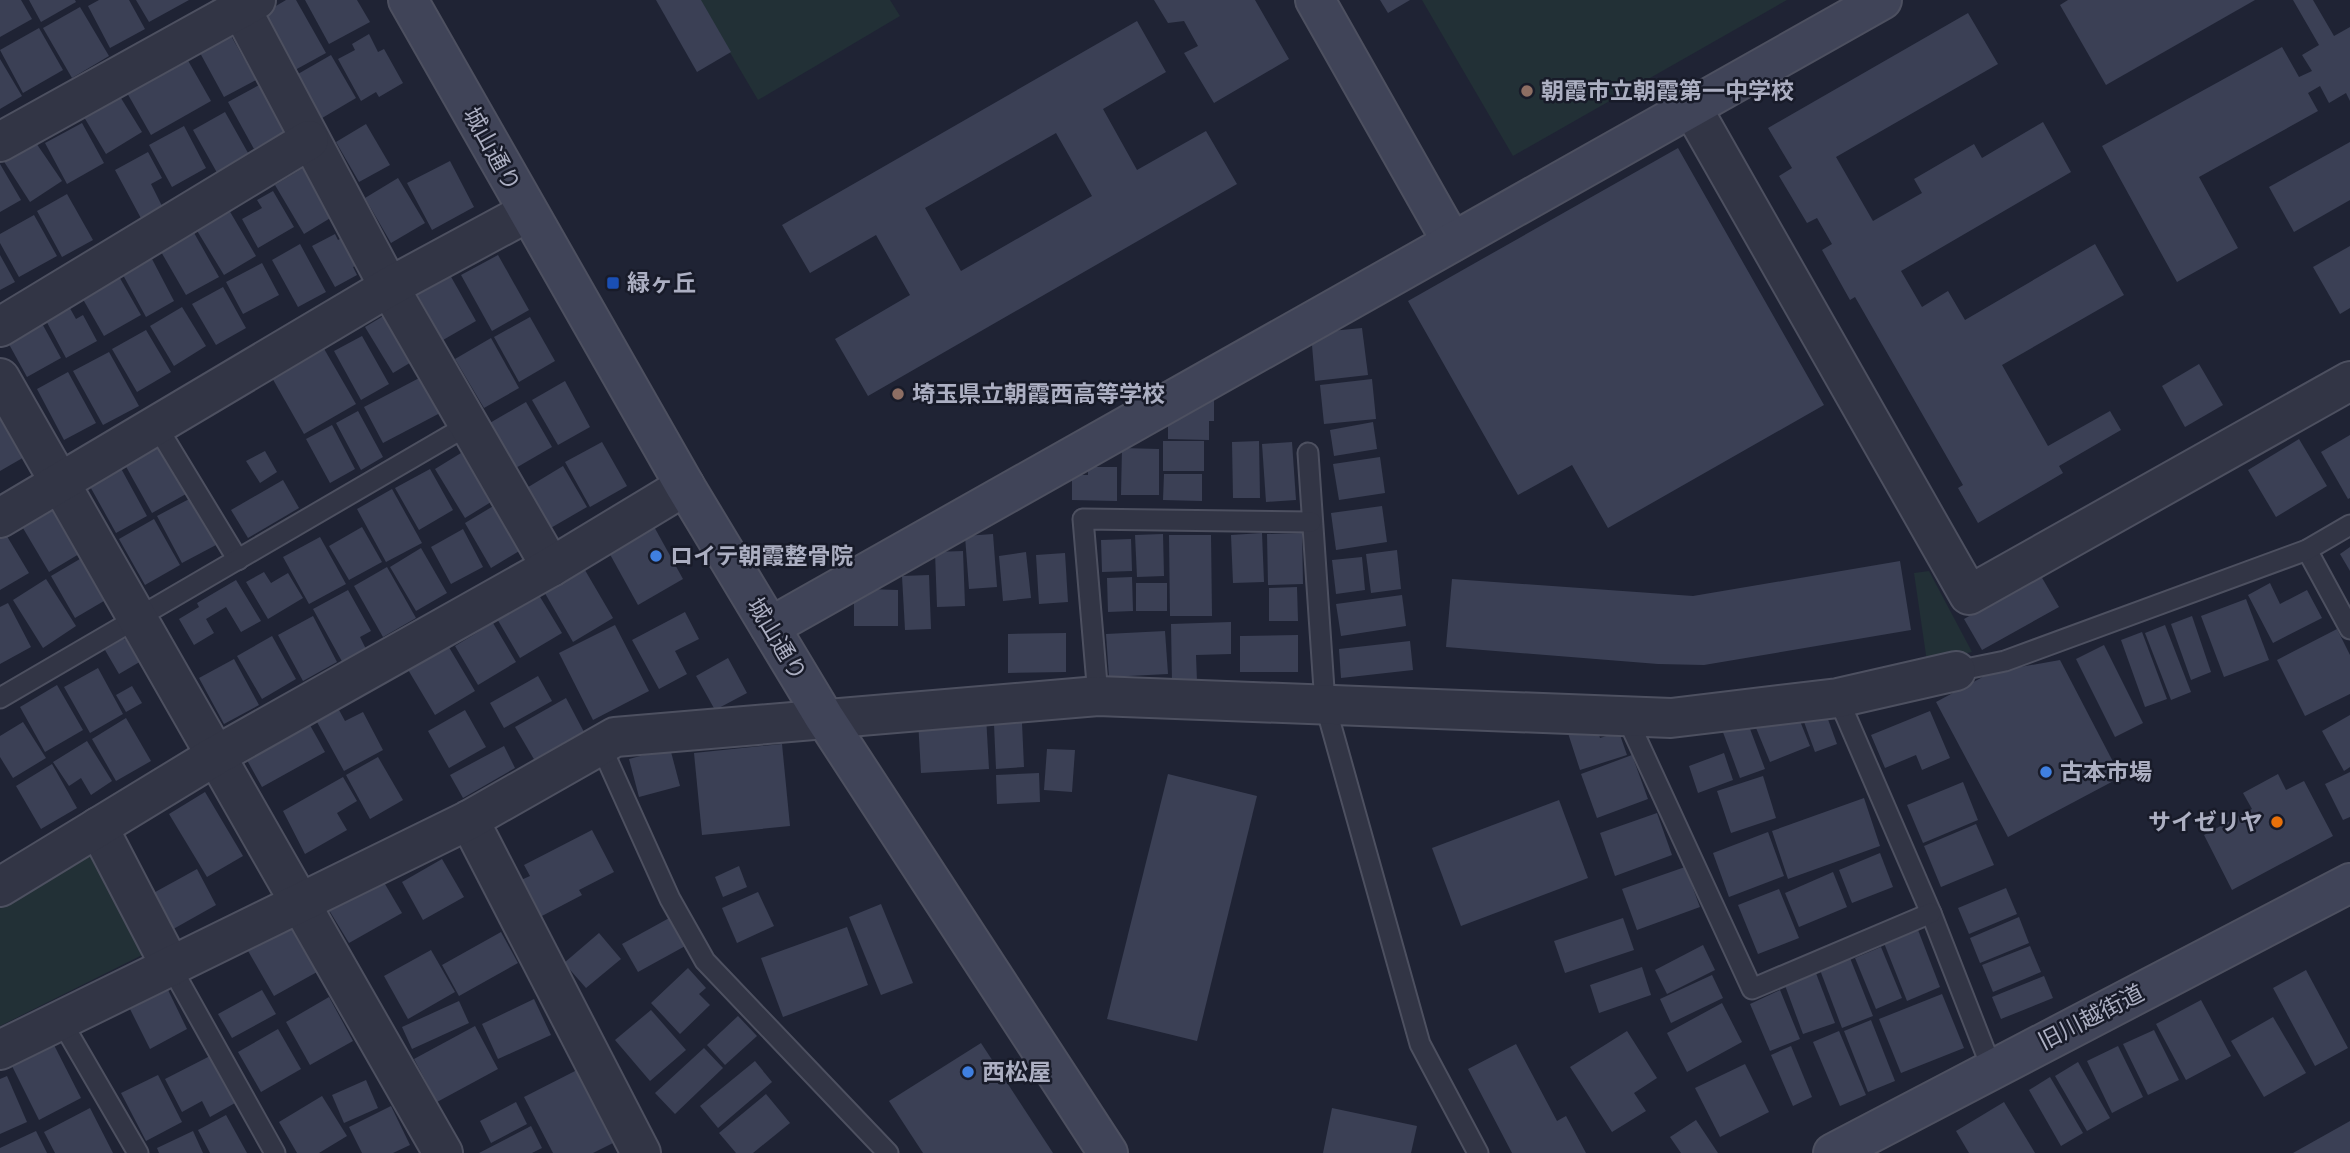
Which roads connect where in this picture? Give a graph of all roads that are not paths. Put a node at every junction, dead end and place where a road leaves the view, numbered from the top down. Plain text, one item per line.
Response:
1 (408, 0) edge
2 (1315, 0) edge
3 (1882, 0) edge
4 (248, 5) edge
5 (1692, 108) junction
6 (309, 140) junction
7 (0, 142) edge
8 (528, 212) junction
9 (1452, 242) junction
10 (389, 287) junction
11 (0, 327) edge
12 (0, 378) edge
13 (2350, 381) edge
14 (156, 425) junction
15 (470, 425) junction
16 (1308, 453) dead end
17 (60, 482) junction
18 (685, 486) junction
19 (0, 518) edge
20 (1311, 522) junction
21 (2350, 525) edge
22 (2307, 550) junction
23 (238, 560) junction
24 (551, 567) junction
25 (137, 618) junction
26 (770, 627) junction
27 (2350, 629) edge
28 (1956, 671) joint
29 (1098, 696) junction
30 (0, 698) edge
31 (1838, 698) junction
32 (1325, 704) junction
33 (1626, 716) junction
34 (824, 717) junction
35 (600, 744) junction
36 (215, 755) junction
37 (469, 820) junction
38 (98, 827) junction
39 (2350, 883) edge
40 (0, 887) edge
41 (300, 904) junction
42 (1931, 913) junction
43 (171, 967) junction
44 (60, 1019) junction
45 (0, 1049) edge
46 (1992, 1069) junction
47 (138, 1153) edge
48 (275, 1153) edge
49 (443, 1153) edge
50 (641, 1153) edge
51 (888, 1153) edge
52 (1108, 1153) edge
53 (1478, 1153) edge
54 (1833, 1153) edge

1 - 8 street, 城山通り
2 - 9 street
3 - 5 street
4 - 6 street
4 - 7 street
5 - 9 street
5 - 13 street
6 - 10 street
6 - 11 street
8 - 10 street
8 - 18 street, 城山通り
9 - 26 street
10 - 14 street
10 - 15 street
12 - 17 street
14 - 17 street
14 - 23 lane
15 - 23 lane
15 - 24 street
16 - 20 lane
17 - 19 street
17 - 25 street
18 - 24 street
18 - 26 street, 城山通り
20 - 29 lane
20 - 32 lane
21 - 22 lane
22 - 27 lane
22 - 28 lane
23 - 25 lane
24 - 36 street
25 - 30 lane
25 - 36 street
26 - 34 street, 城山通り
28 - 31 street
29 - 32 street
29 - 34 street
31 - 33 street
31 - 42 lane
32 - 33 street
32 - 53 lane
33 - 42 lane
34 - 35 street
34 - 52 street, 城山通り
35 - 37 street
35 - 51 lane
36 - 38 street
36 - 41 street
37 - 41 street
37 - 50 street
38 - 40 street
38 - 43 street
39 - 46 street, 旧川越街道
41 - 43 street
41 - 49 street
42 - 46 lane
43 - 44 street
43 - 48 lane
44 - 45 street
44 - 47 lane
46 - 54 street, 旧川越街道

